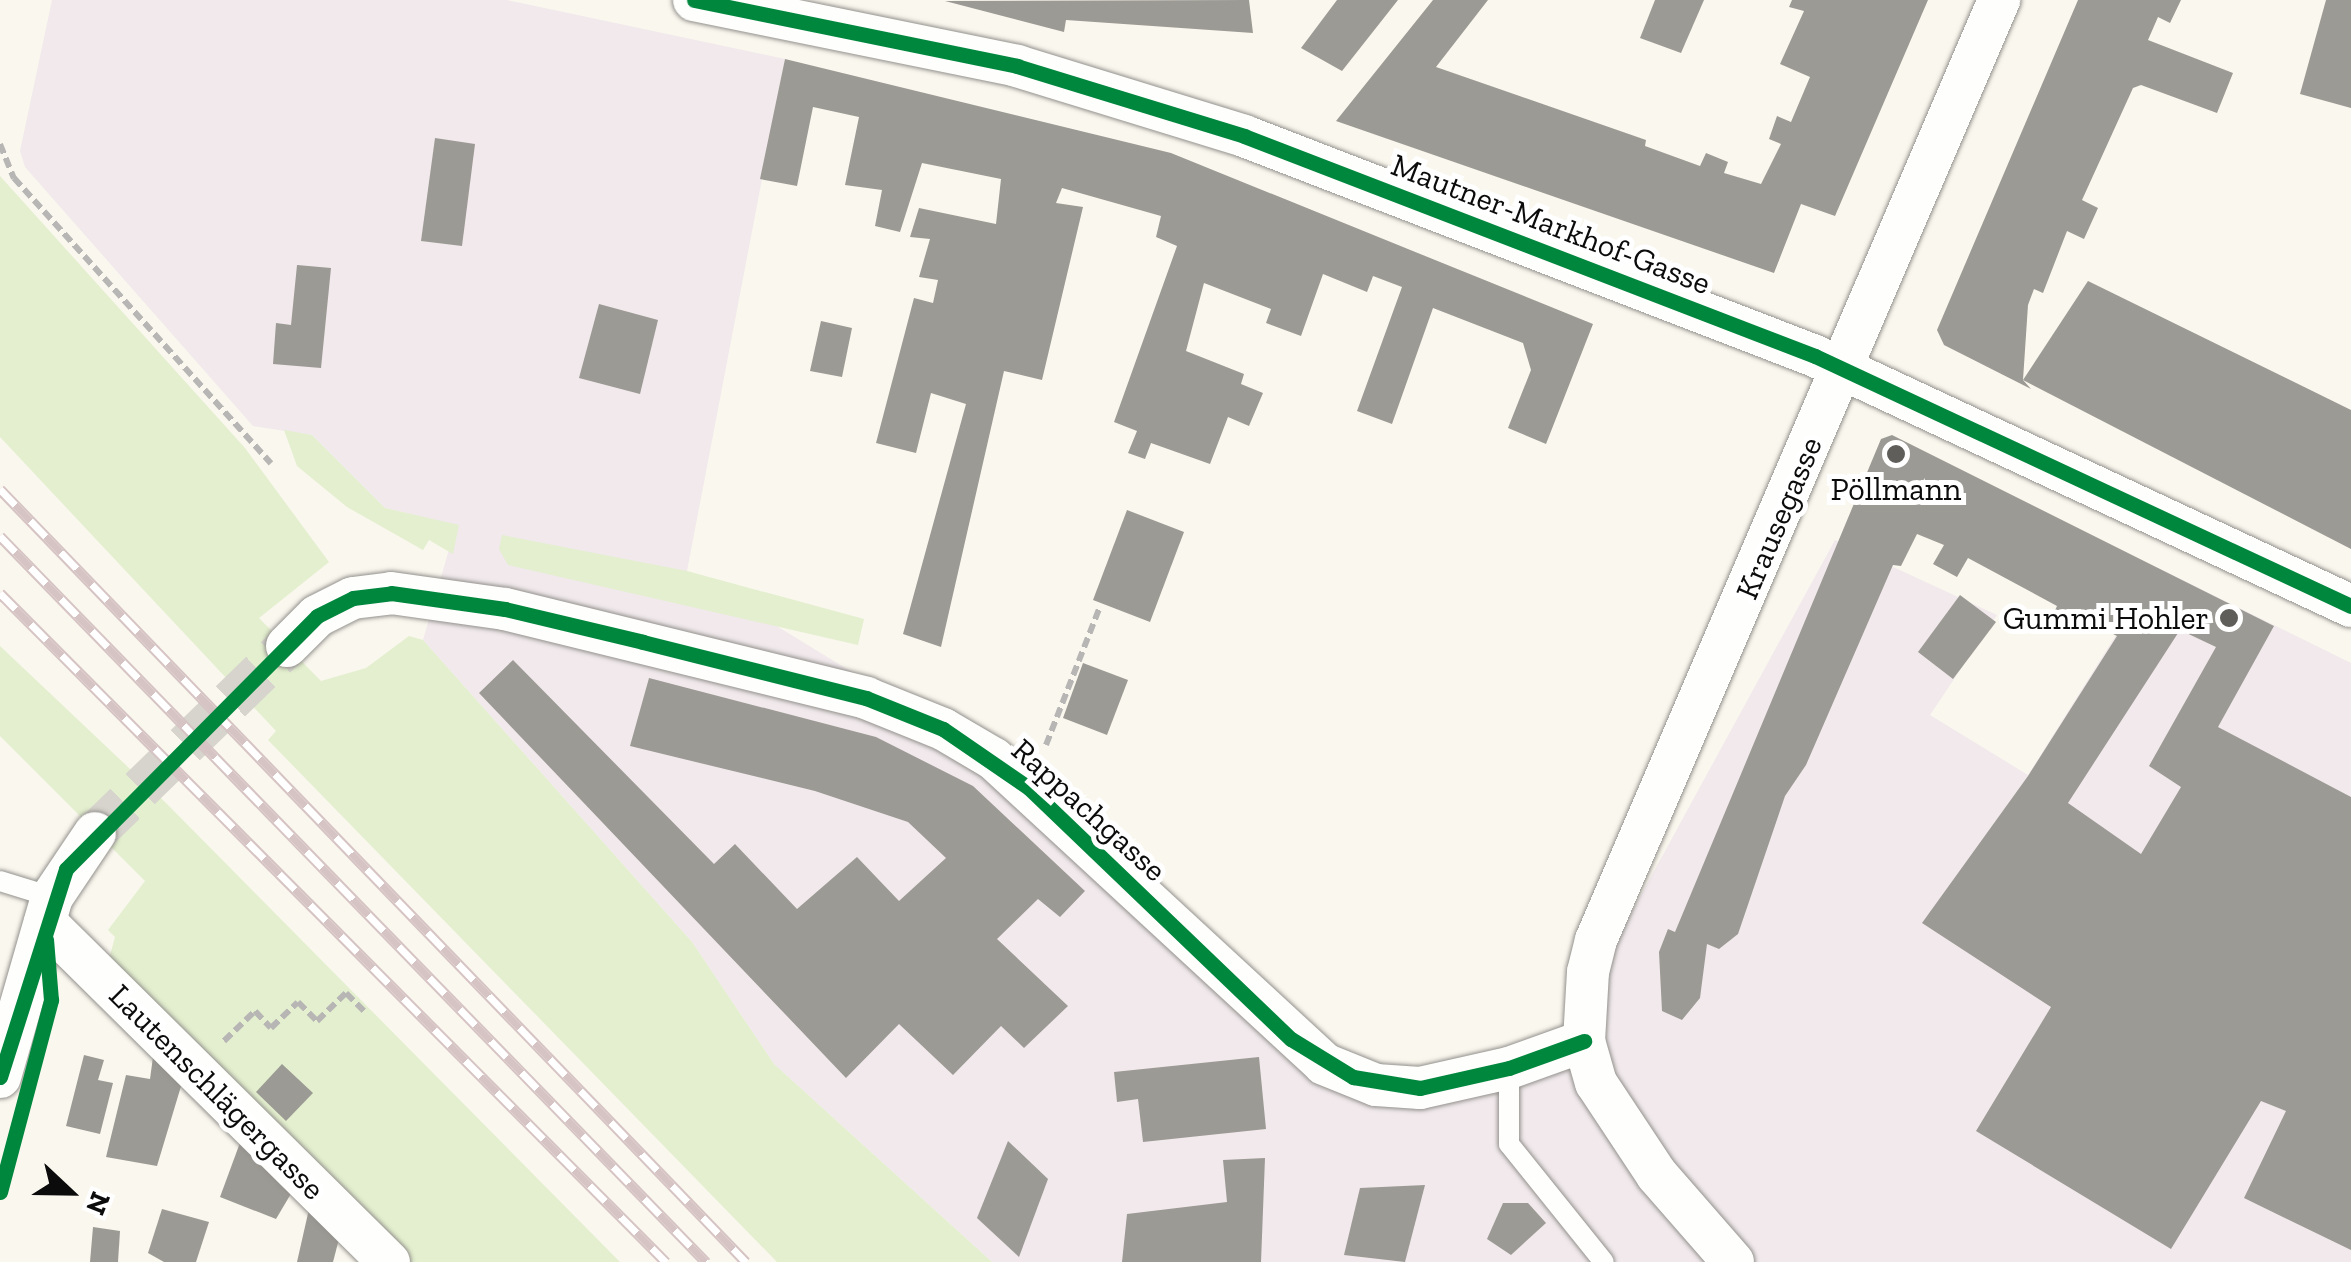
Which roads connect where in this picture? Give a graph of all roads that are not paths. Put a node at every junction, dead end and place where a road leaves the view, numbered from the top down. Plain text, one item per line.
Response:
1 (694, 0) edge
2 (1998, 0) edge
3 (1842, 368) junction
4 (2351, 606) edge
5 (287, 646) tunnel mouth
6 (95, 833) tunnel mouth
7 (0, 882) edge
8 (49, 910) junction
9 (1584, 1041) junction
10 (1509, 1068) junction
11 (0, 1077) edge
12 (389, 1262) edge
13 (1604, 1262) edge
14 (1733, 1262) edge

1 - 3 street, Mautner-Markhof-Gasse
2 - 3 street, Krausegasse
3 - 4 street, Mautner-Markhof-Gasse
3 - 9 street, Krausegasse
5 - 10 street, Rappachgasse
6 - 8 street
7 - 8 lane
8 - 11 street
8 - 12 street, Lautenschlägergasse
9 - 10 street, Rappachgasse
9 - 14 street
10 - 13 lane

